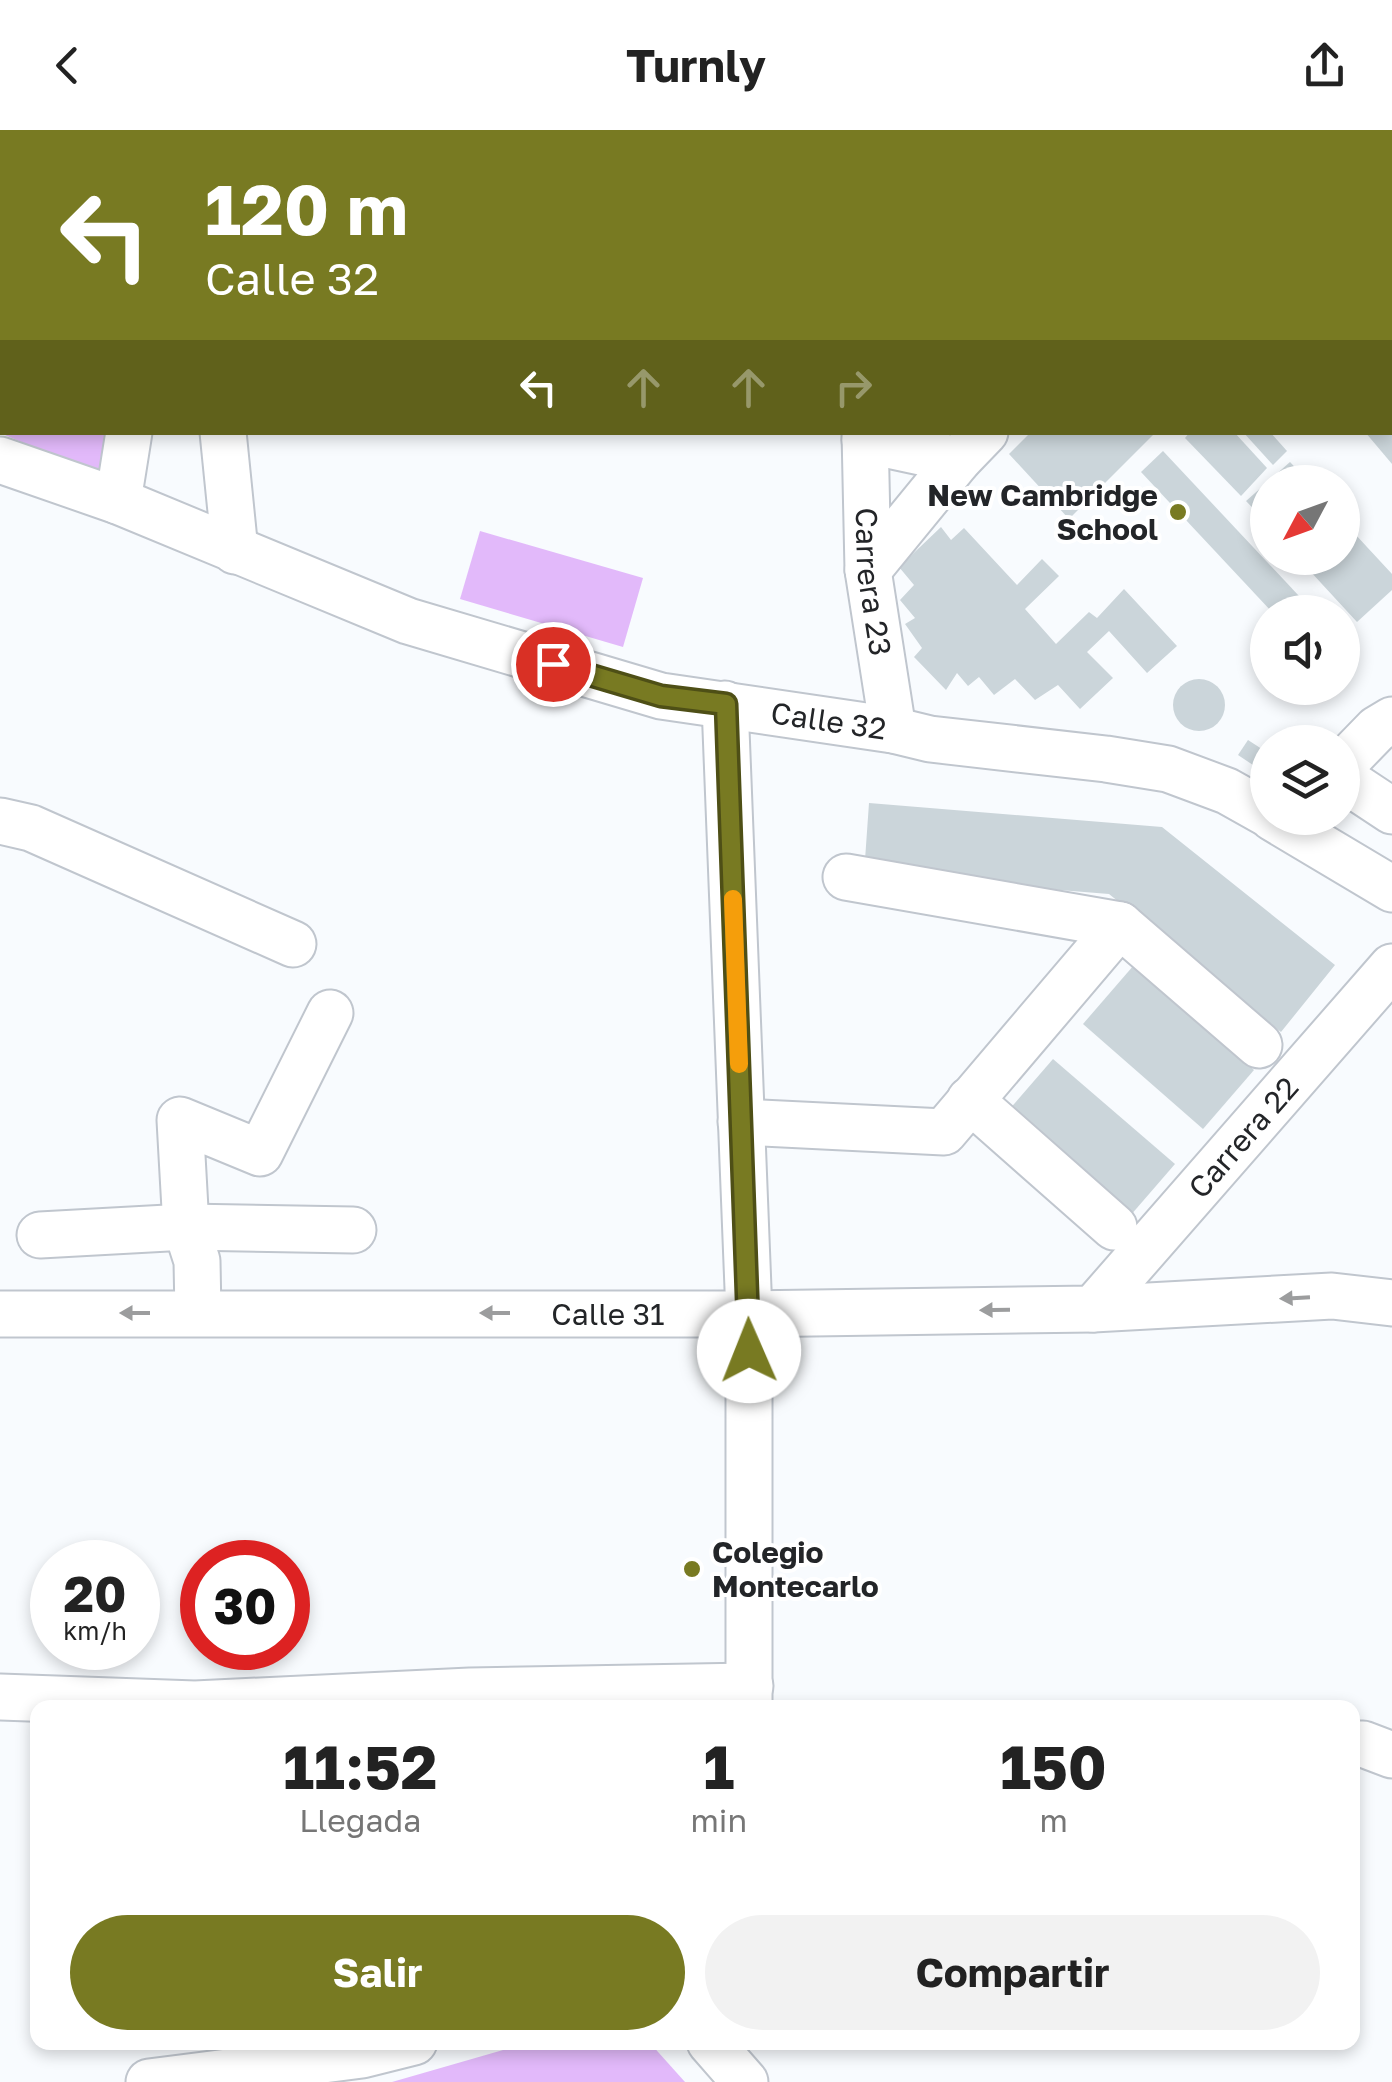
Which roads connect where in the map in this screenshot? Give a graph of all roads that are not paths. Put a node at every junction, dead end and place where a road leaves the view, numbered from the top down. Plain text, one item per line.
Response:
1 (129, 435) edge
2 (223, 435) edge
3 (865, 436) edge
4 (972, 446) edge
5 (0, 460) edge
6 (118, 501) junction
7 (235, 551) junction
8 (868, 570) junction
9 (726, 704) junction
10 (1392, 720) edge
11 (893, 730) junction
12 (1360, 747) edge
13 (1360, 790) edge
14 (1250, 803) edge
15 (1392, 811) edge
16 (0, 821) edge
17 (1305, 835) edge
18 (846, 877) dead end
19 (1392, 889) edge
20 (1120, 924) junction
21 (292, 944) dead end
22 (1392, 967) edge
23 (330, 1013) dead end
24 (1259, 1045) dead end
25 (970, 1100) junction
26 (741, 1122) junction
27 (186, 1227) junction
28 (1114, 1227) dead end
29 (352, 1230) dead end
30 (40, 1235) dead end
31 (1392, 1303) edge
32 (1093, 1308) junction
33 (198, 1313) junction
34 (0, 1314) edge
35 (749, 1314) junction
36 (0, 1697) edge
37 (749, 1697) edge
38 (472, 1699) edge
39 (65, 1700) edge
40 (432, 1700) edge
41 (1360, 1744) edge
42 (1392, 1755) edge
43 (382, 2050) edge
44 (717, 2050) edge
45 (149, 2082) edge
46 (746, 2082) edge

1 - 6 street
2 - 7 street
3 - 4 street
3 - 8 street, Carrera 23
4 - 8 street
5 - 6 street, Calle 32
6 - 7 street, Calle 32
7 - 9 street, Calle 32
8 - 11 street, Carrera 23
9 - 11 street, Calle 32
9 - 26 street
10 - 12 street
11 - 14 street, Calle 32
13 - 15 street
16 - 21 street
17 - 19 street, Calle 32
18 - 20 street
20 - 24 street
20 - 25 street
22 - 32 street, Carrera 22
23 - 27 street
25 - 26 street
25 - 28 street
26 - 35 street
27 - 29 street
27 - 30 street
27 - 33 street
31 -> 32 street, Calle 31
32 -> 35 street, Calle 31
33 -> 34 street, Calle 31
35 -> 33 street, Calle 31
35 - 37 street
36 - 39 street
37 - 38 street
38 - 40 street
41 - 42 street
43 - 45 street
44 - 46 street

